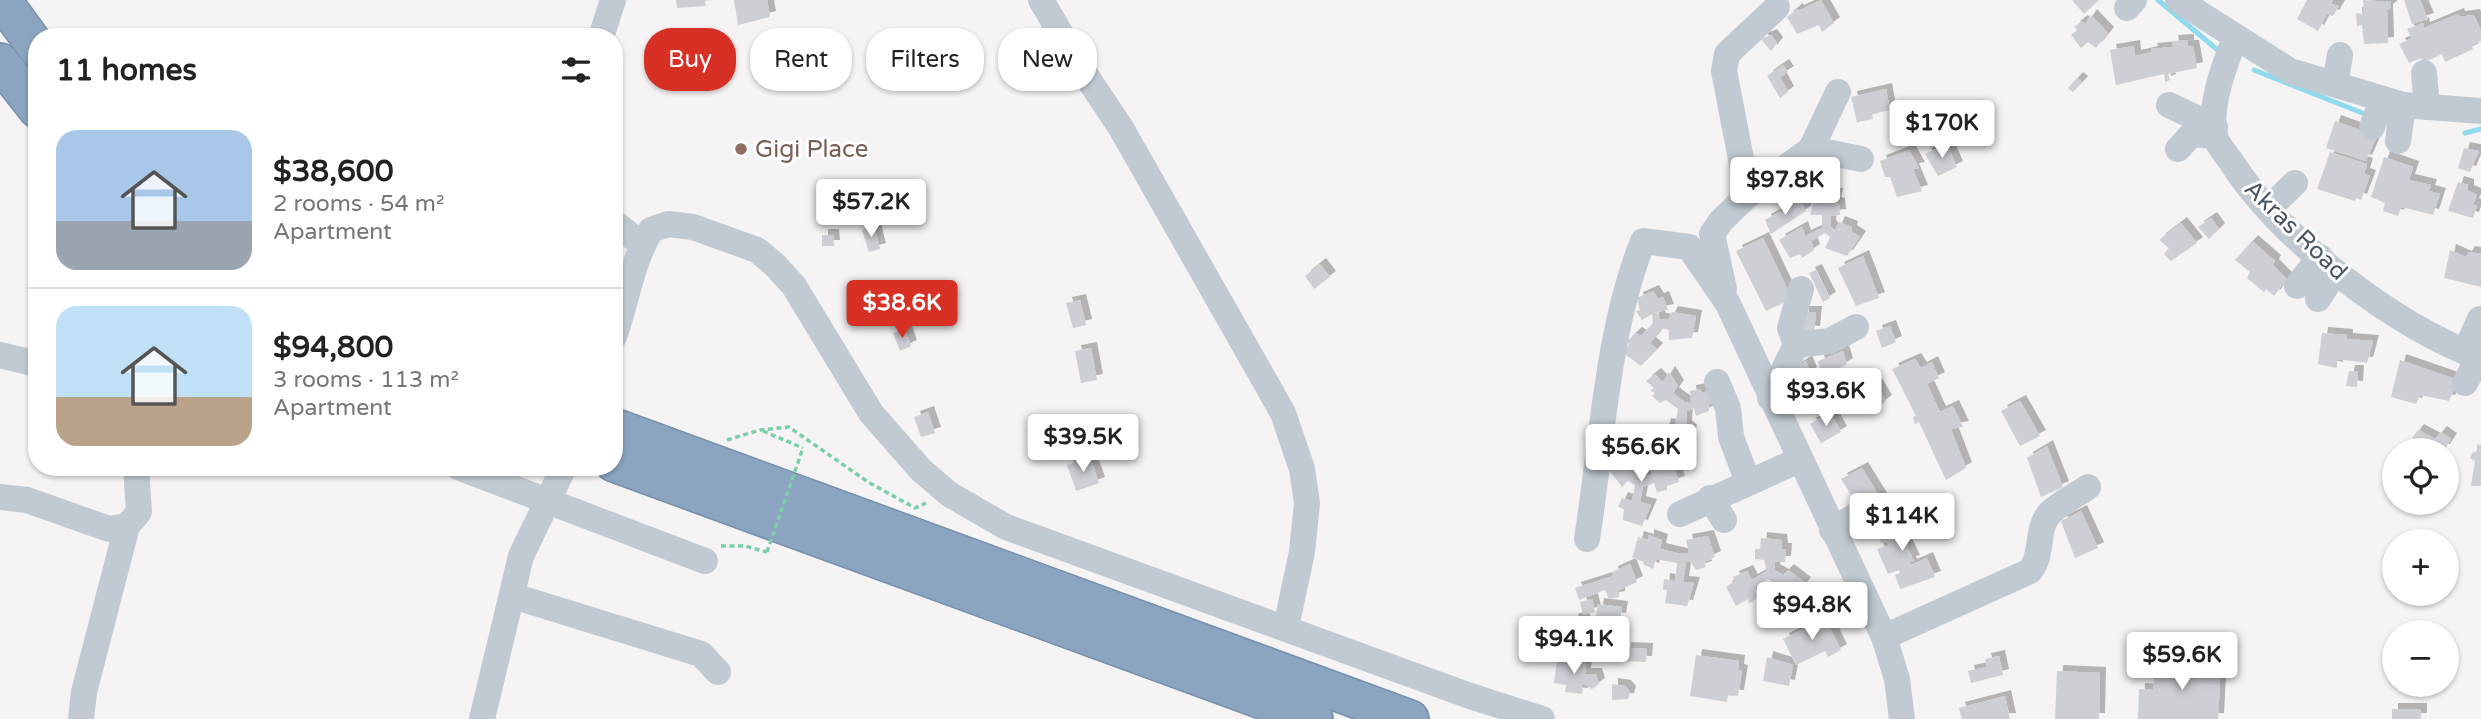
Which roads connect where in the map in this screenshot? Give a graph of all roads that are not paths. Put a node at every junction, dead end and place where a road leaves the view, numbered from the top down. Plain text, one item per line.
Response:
1 (2, 0) edge
2 (613, 0) edge
3 (1041, 0) edge
4 (2178, 0) edge
5 (1777, 7) dead end
6 (604, 28) edge
7 (28, 36) edge
8 (2235, 38) junction
9 (2340, 55) dead end
10 (0, 62) edge
11 (2424, 73) dead end
12 (2335, 84) junction
13 (1838, 92) dead end
14 (28, 98) edge
15 (2404, 103) junction
16 (2169, 105) dead end
17 (2481, 111) edge
18 (2372, 127) dead end
19 (2215, 132) junction
20 (2398, 141) dead end
21 (1811, 149) junction
22 (2178, 149) dead end
23 (1861, 159) dead end
24 (2295, 183) dead end
25 (1748, 195) junction
26 (2269, 208) junction
27 (623, 229) edge
28 (642, 245) junction
29 (2327, 265) junction
30 (1801, 289) dead end
31 (2307, 293) dead end
32 (1728, 304) junction
33 (623, 312) edge
34 (2480, 319) edge
35 (1856, 327) dead end
36 (1796, 345) junction
37 (0, 355) edge
38 (2475, 355) edge
39 (28, 362) edge
40 (1717, 382) dead end
41 (2465, 383) dead end
42 (1770, 398) junction
43 (623, 430) edge
44 (1798, 460) junction
45 (623, 466) edge
46 (137, 476) edge
47 (482, 476) edge
48 (560, 476) edge
49 (1748, 482) junction
50 (2088, 487) dead end
51 (0, 496) edge
52 (1710, 498) junction
53 (549, 501) junction
54 (1680, 514) dead end
55 (1855, 516) dead end
56 (1724, 520) dead end
57 (127, 526) junction
58 (1832, 530) junction
59 (1587, 539) dead end
60 (705, 561) dead end
61 (513, 596) junction
62 (1286, 627) junction
63 (1884, 638) junction
64 (718, 672) dead end
65 (81, 719) edge
66 (482, 719) edge
67 (1314, 719) edge
68 (1410, 719) edge
69 (1542, 719) edge
70 (1902, 719) edge

1 - 7 highway
2 - 6 street
3 - 62 street
4 - 8 street
5 - 25 street
8 - 12 street
8 - 19 street
9 - 12 street
10 - 14 highway
11 - 15 street
12 - 15 street
13 - 21 street
15 - 17 street
15 - 18 street
15 - 20 street
16 - 19 street
19 - 22 street
19 - 26 street, Akras Road
21 - 23 street
21 - 25 street
24 - 26 street
25 - 32 street
26 - 29 street, Akras Road
27 - 28 street
28 - 33 street
28 - 62 street
29 - 31 street
29 - 38 street, Akras Road
30 - 36 street
32 - 42 street
32 - 59 street
34 - 38 street
35 - 36 street
36 - 42 street
37 - 39 street
38 - 41 street
40 - 49 street
42 - 44 street
43 - 68 highway
44 - 49 street
44 - 58 street
45 - 67 highway
46 - 57 street
47 - 53 street
48 - 53 street
49 - 52 street
50 - 63 street
51 - 57 street
52 - 54 street
52 - 56 street
53 - 60 street
53 - 61 street
55 - 58 street
57 - 65 street
58 - 63 street
61 - 64 street
61 - 66 street
62 - 69 street
63 - 70 street

